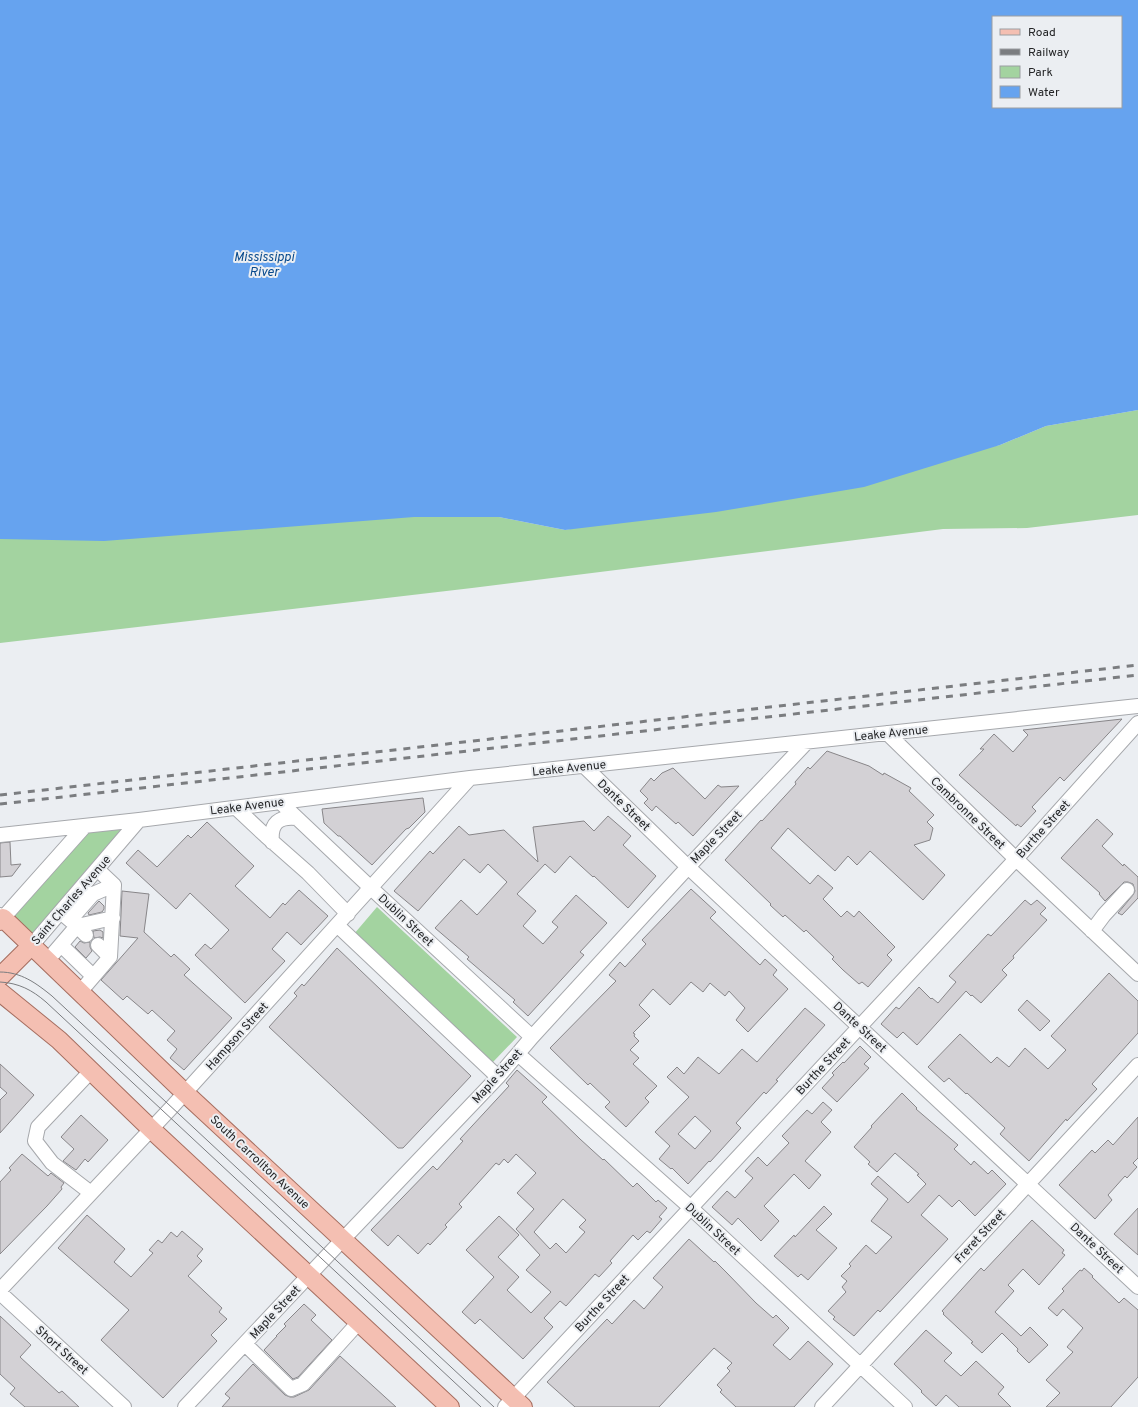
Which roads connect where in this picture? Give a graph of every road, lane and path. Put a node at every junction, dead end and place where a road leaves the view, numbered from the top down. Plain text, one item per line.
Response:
1 (1138, 706) edge
2 (1138, 723) edge
3 (887, 733) junction
4 (806, 743) junction
5 (584, 766) junction
6 (470, 778) junction
7 (280, 802) junction
8 (236, 808) junction
9 (297, 818) junction
10 (139, 820) junction
11 (85, 826) junction
12 (0, 835) edge
13 (272, 842) junction
14 (1016, 859) junction
15 (688, 867) junction
16 (97, 869) junction
17 (114, 885) junction
18 (371, 888) junction
19 (1127, 890) dead end
20 (348, 914) junction
21 (1, 918) edge
22 (113, 918) junction
23 (73, 923) junction
24 (338, 926) junction
25 (1092, 931) junction
26 (61, 945) junction
27 (32, 946) junction
28 (98, 946) dead end
29 (110, 957) junction
30 (47, 961) junction
31 (1138, 974) edge
32 (93, 976) junction
33 (0, 977) edge
34 (0, 992) edge
35 (80, 992) junction
36 (859, 1027) junction
37 (532, 1036) junction
38 (520, 1051) junction
39 (1138, 1065) edge
40 (91, 1071) junction
41 (498, 1077) junction
42 (185, 1092) junction
43 (151, 1129) junction
44 (1028, 1184) junction
45 (91, 1193) junction
46 (691, 1208) junction
47 (343, 1239) junction
48 (309, 1276) junction
49 (1138, 1286) edge
50 (0, 1290) edge
51 (0, 1293) edge
52 (359, 1322) junction
53 (245, 1344) junction
54 (860, 1365) junction
55 (514, 1404) edge
56 (124, 1407) edge
57 (185, 1407) edge
58 (450, 1407) edge
59 (822, 1407) edge
60 (905, 1407) edge

1 - 3 street, Leake Avenue
2 - 14 street, Burthe Street
3 - 4 street, Leake Avenue
3 - 14 street, Cambronne Street
4 - 5 street, Leake Avenue
4 - 15 street, Maple Street
5 - 6 street, Leake Avenue
5 - 15 street, Dante Street
6 - 7 street, Leake Avenue
6 - 18 street, Hampson Street
7 - 8 street, Leake Avenue
7 - 9 street, Dublin Street
8 - 10 street, Leake Avenue
8 - 13 street
9 - 13 street
9 - 18 street, Dublin Street
10 - 11 street, Leake Avenue
10 - 16 street, Saint Charles Avenue
11 - 12 street, Leake Avenue
11 - 21 street
13 - 20 street
14 - 25 street, Cambronne Street
14 - 36 street, Burthe Street
15 - 36 street, Dante Street
15 - 37 street, Maple Street
16 - 17 street
16 - 23 street, Saint Charles Avenue
17 - 22 street
17 - 23 street
18 - 20 street, Hampson Street
18 - 37 street, Dublin Street
19 - 25 street
20 - 24 street, Hampson Street
21 - 27 main road, South Carrollton Avenue
22 - 23 street
22 - 29 street
23 - 26 street
23 - 27 street, Saint Charles Avenue
24 - 41 street
24 - 42 street, Hampson Street
25 - 31 street, Cambronne Street
26 - 30 street
26 - 32 street
27 - 30 main road, South Carrollton Avenue
27 - 33 main road, Saint Charles Avenue
28 - 29 street
29 - 32 street
30 - 35 main road, South Carrollton Avenue
32 - 35 street
34 - 40 main road
35 - 42 main road, South Carrollton Avenue
36 - 44 street, Dante Street
36 - 46 street, Burthe Street
37 - 38 street, Maple Street
38 - 41 street, Maple Street
38 - 46 street, Dublin Street
39 - 44 street, Freret Street
40 - 43 main road
40 - 45 street
41 - 47 street, Maple Street
42 - 43 street, Hampson Street
42 - 47 main road, South Carrollton Avenue
43 - 45 street, Hampson Street
43 - 48 main road
44 - 49 street, Dante Street
44 - 54 street, Freret Street
45 - 50 street, Hampson Street
46 - 54 street, Dublin Street
46 - 55 street, Burthe Street
47 - 48 street, Maple Street
47 - 55 main road, South Carrollton Avenue
48 - 52 main road
48 - 53 street, Maple Street
51 - 56 street, Short Street
52 - 53 street
52 - 58 main road
53 - 57 street, Maple Street
54 - 59 street, Freret Street
54 - 60 street, Dublin Street

